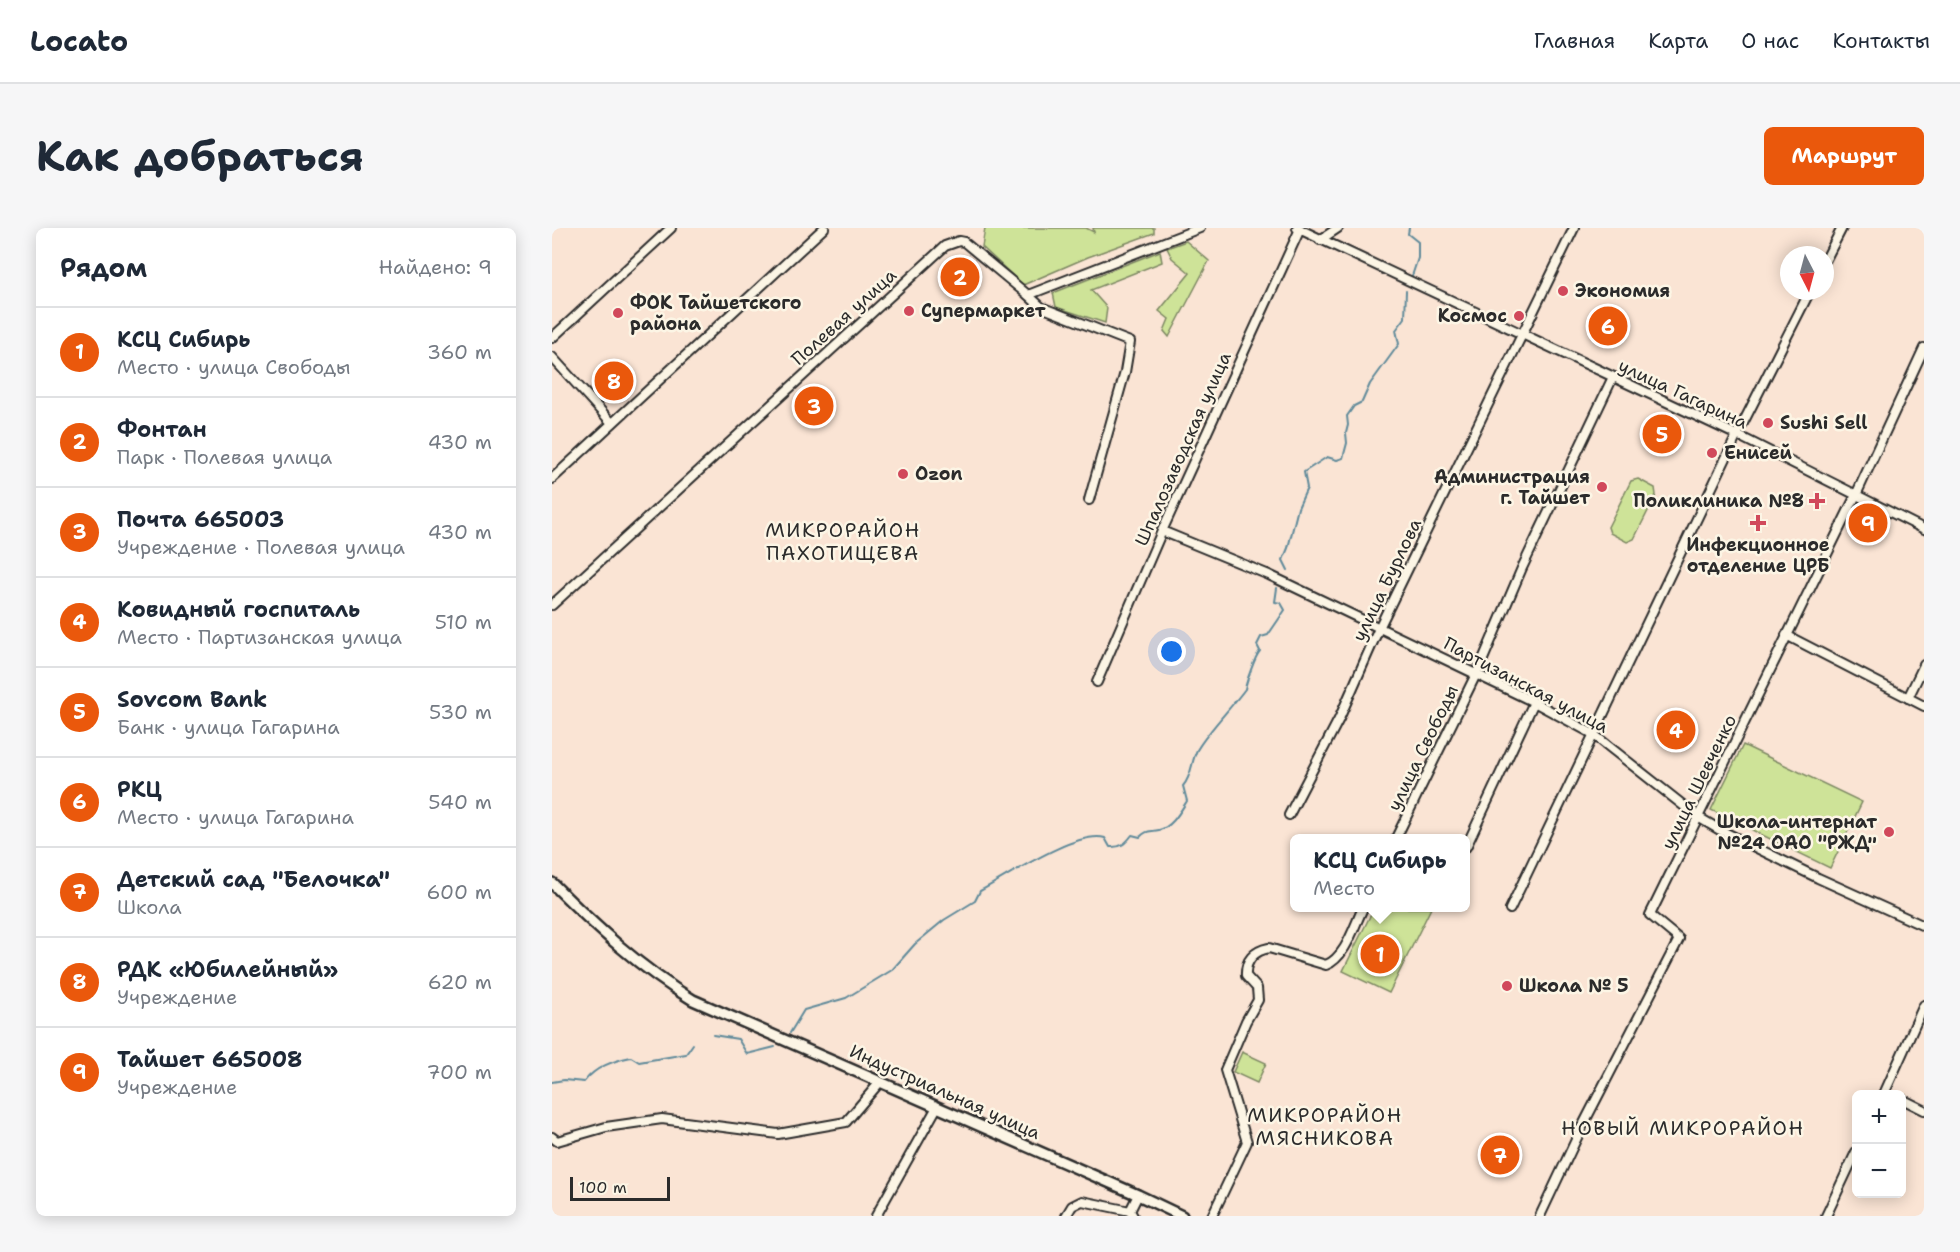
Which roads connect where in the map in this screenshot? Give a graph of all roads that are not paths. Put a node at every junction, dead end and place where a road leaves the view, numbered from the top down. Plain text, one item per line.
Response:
1 (671, 228) edge
2 (824, 228) edge
3 (1200, 228) edge
4 (1338, 228) edge
5 (1574, 228) edge
6 (1842, 228) edge
7 (1298, 229) edge
8 (1320, 240) junction
9 (1833, 246) edge
10 (1028, 295) junction
11 (1805, 300) edge
12 (1523, 335) junction
13 (552, 338) edge
14 (1924, 348) edge
15 (552, 357) edge
16 (1614, 377) junction
17 (612, 423) junction
18 (1737, 435) junction
19 (552, 479) edge
20 (1856, 495) junction
21 (1089, 500) dead end
22 (1924, 529) edge
23 (1162, 531) junction
24 (552, 605) edge
25 (1380, 626) junction
26 (1786, 635) junction
27 (1924, 665) edge
28 (1476, 673) junction
29 (1097, 682) dead end
30 (1908, 698) junction
31 (1534, 702) junction
32 (1924, 706) edge
33 (1593, 734) junction
34 (1288, 815) dead end
35 (1698, 817) junction
36 (1398, 834) edge
37 (1470, 838) edge
38 (552, 883) edge
39 (1510, 909) dead end
40 (1361, 912) edge
41 (1924, 926) edge
42 (1924, 1005) edge
43 (880, 1082) junction
44 (1889, 1090) edge
45 (1906, 1101) edge
46 (937, 1107) junction
47 (1924, 1110) edge
48 (552, 1137) edge
49 (1852, 1162) edge
50 (1138, 1195) junction
51 (1132, 1214) edge
52 (876, 1216) edge
53 (1066, 1216) edge
54 (1182, 1216) edge
55 (1212, 1216) edge
56 (1540, 1216) edge
57 (1826, 1216) edge

1 - 13 street
2 - 17 street
3 - 10 street
4 - 8 street
5 - 12 street, улица Бурлова
6 - 9 street
7 - 8 street, улица Гагарина
7 - 23 street, Шпалозаводская улица
8 - 12 street, улица Гагарина
10 - 21 street
10 - 24 street, Полевая улица
11 - 18 street
12 - 16 street, улица Гагарина
12 - 25 street, улица Бурлова
14 - 20 street, улица Шевченко
15 - 17 street
16 - 18 street, улица Гагарина
16 - 28 street, улица Свободы
17 - 19 street
18 - 20 street, улица Гагарина
18 - 33 street
20 - 22 street, улица Гагарина
20 - 26 street, улица Шевченко
23 - 25 street, Партизанская улица
23 - 29 street, Шпалозаводская улица
25 - 28 street, Партизанская улица
25 - 34 street, улица Бурлова
26 - 30 street
26 - 35 street, улица Шевченко
27 - 30 street
28 - 31 street, Партизанская улица
28 - 36 street, улица Свободы
30 - 32 street
31 - 33 street, Партизанская улица
31 - 37 street
33 - 35 street, Партизанская улица
33 - 39 street
35 - 41 street, Партизанская улица
35 - 56 street, улица Шевченко
38 - 43 street, Индустриальная улица
40 - 55 street
42 - 44 street
43 - 46 street, Индустриальная улица
43 - 48 street
45 - 47 street
46 - 50 street, Индустриальная улица
46 - 52 street
49 - 57 street
50 - 51 street
50 - 54 street, Индустриальная улица
51 - 53 street

